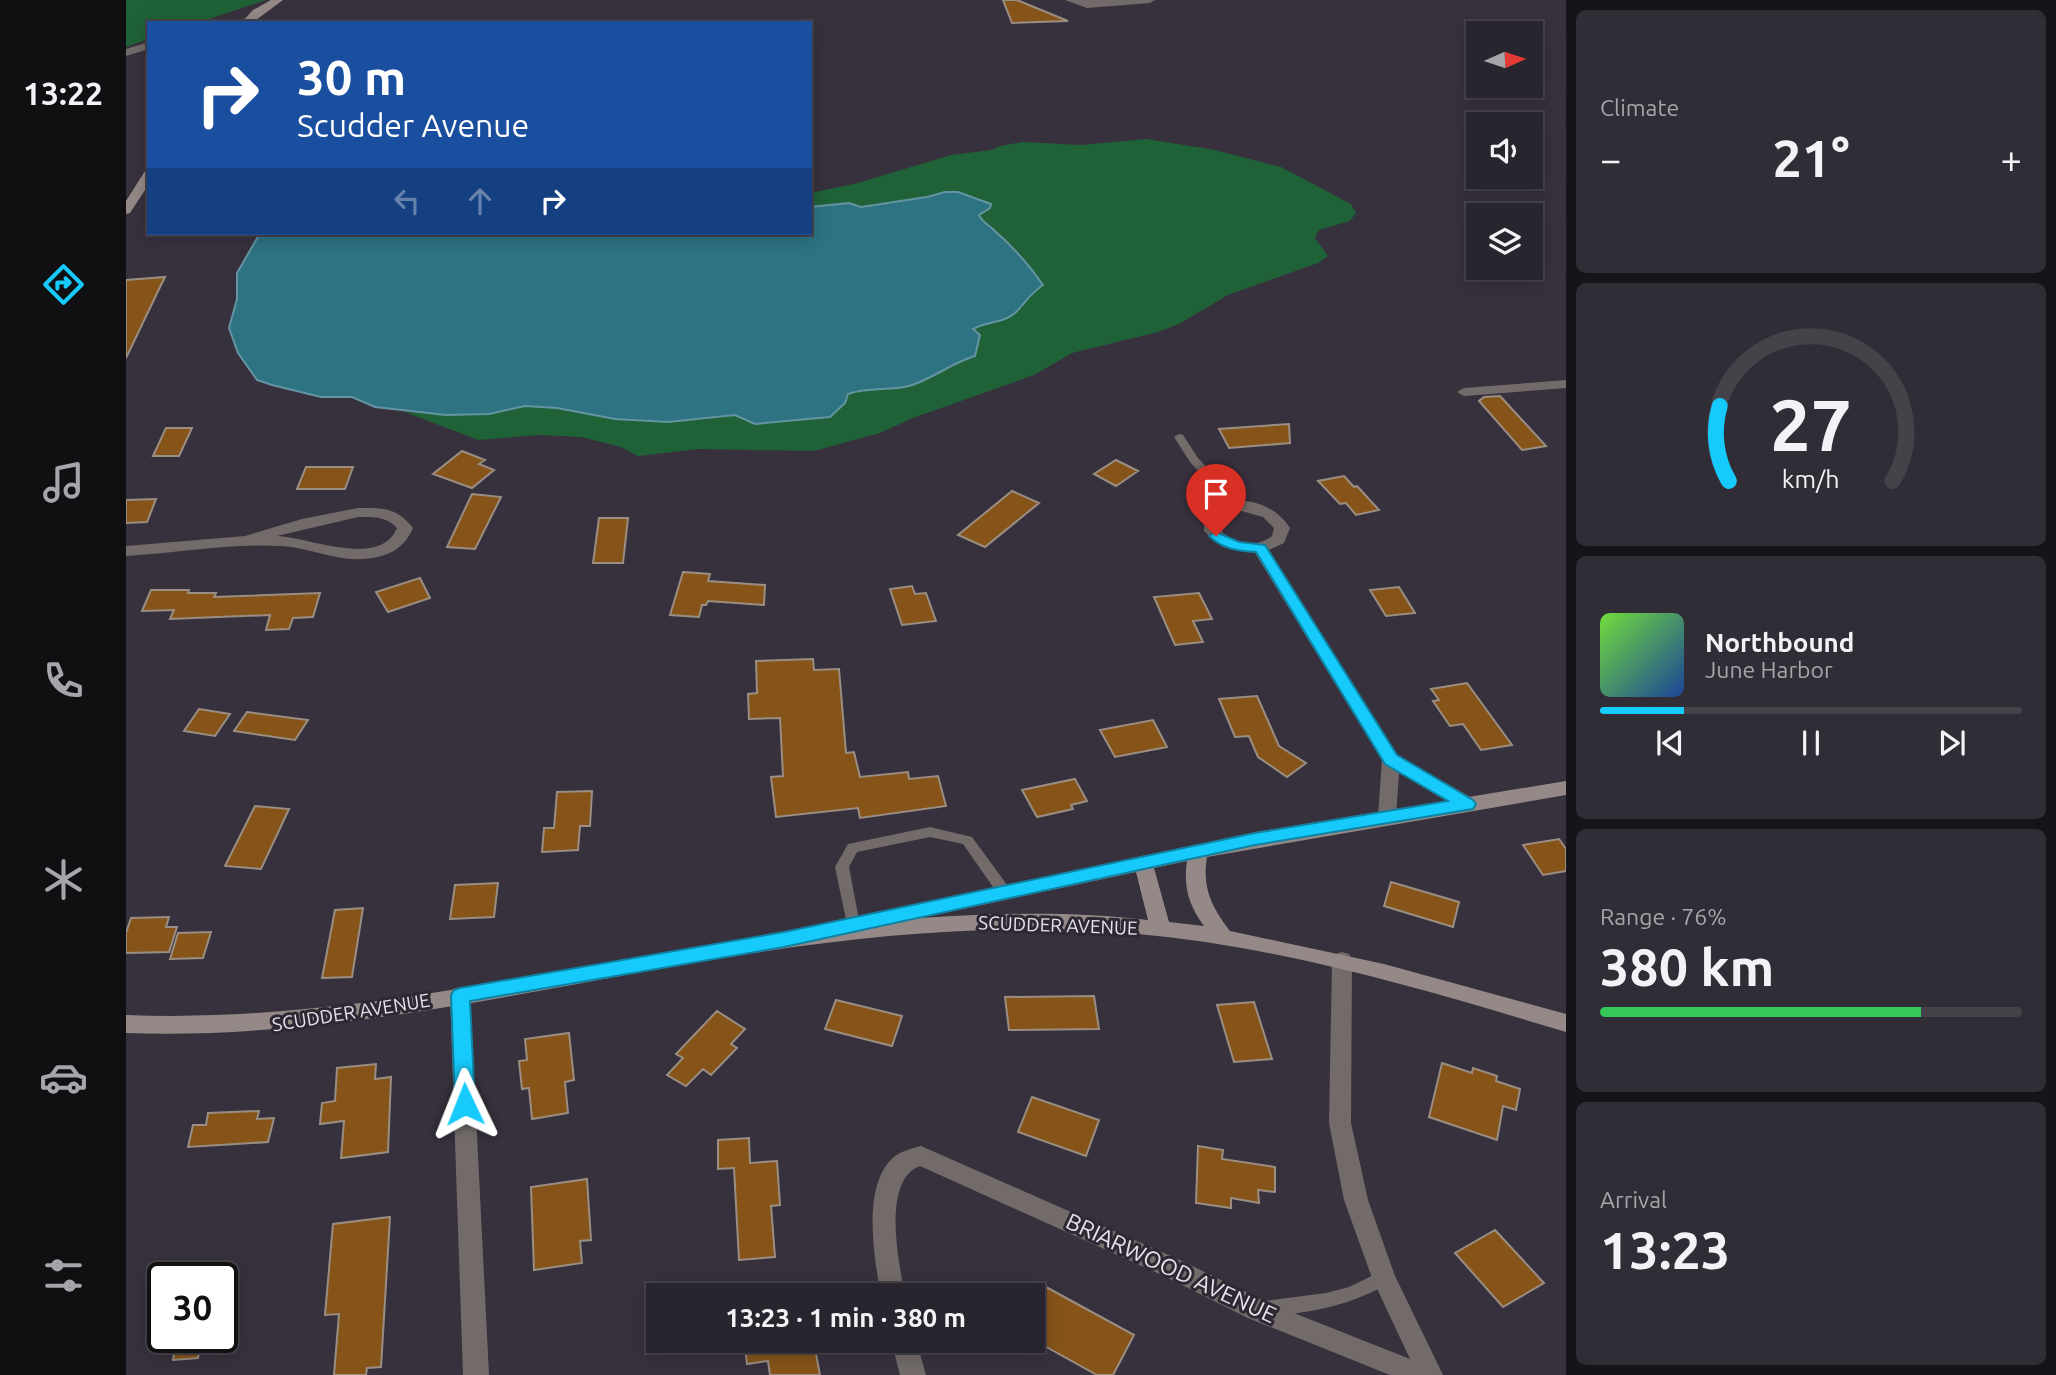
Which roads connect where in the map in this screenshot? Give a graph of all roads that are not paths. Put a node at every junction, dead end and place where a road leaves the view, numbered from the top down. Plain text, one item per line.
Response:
1 (278, 0) edge
2 (1070, 0) edge
3 (1150, 0) edge
4 (248, 21) edge
5 (147, 46) edge
6 (126, 53) edge
7 (147, 176) edge
8 (131, 196) edge
9 (126, 210) edge
10 (1566, 384) edge
11 (1464, 392) dead end
12 (1179, 437) dead end
13 (1236, 506) junction
14 (249, 540) junction
15 (1260, 548) junction
16 (126, 551) edge
17 (1391, 760) junction
18 (1566, 788) edge
19 (1467, 804) junction
20 (1387, 816) junction
21 (1198, 851) junction
22 (1143, 862) junction
23 (1005, 893) junction
24 (853, 925) junction
25 (1161, 929) junction
26 (1224, 937) junction
27 (784, 940) junction
28 (1342, 960) junction
29 (460, 995) junction
30 (1566, 1023) edge
31 (126, 1024) edge
32 (1384, 1278) junction
33 (891, 1283) edge
34 (1257, 1310) junction
35 (907, 1353) edge
36 (476, 1375) edge
37 (913, 1375) edge
38 (1420, 1375) edge
39 (1430, 1375) edge

1 - 4 main road
2 - 3 street
5 - 6 street
7 - 8 main road
8 - 9 main road
10 - 11 street
12 - 13 lane
13 - 15 street
13 - 15 street
14 - 14 street
14 - 16 street
15 - 17 street
17 - 19 street
17 - 20 street
18 - 19 main road
19 - 20 main road
20 - 21 main road
21 - 22 main road
21 - 26 main road
22 - 23 main road
22 - 25 main road
23 - 24 main road
23 - 24 lane
24 - 27 main road
25 - 26 main road, SCUDDER AVENUE
25 - 27 main road, SCUDDER AVENUE
26 - 28 main road, SCUDDER AVENUE
27 - 29 main road, SCUDDER AVENUE
28 - 30 main road, SCUDDER AVENUE
28 - 32 street
29 - 31 main road, SCUDDER AVENUE
29 - 36 street
32 - 34 lane
32 - 39 street
33 - 34 street, BRIARWOOD AVENUE
34 - 38 street, BRIARWOOD AVENUE
35 - 37 street

